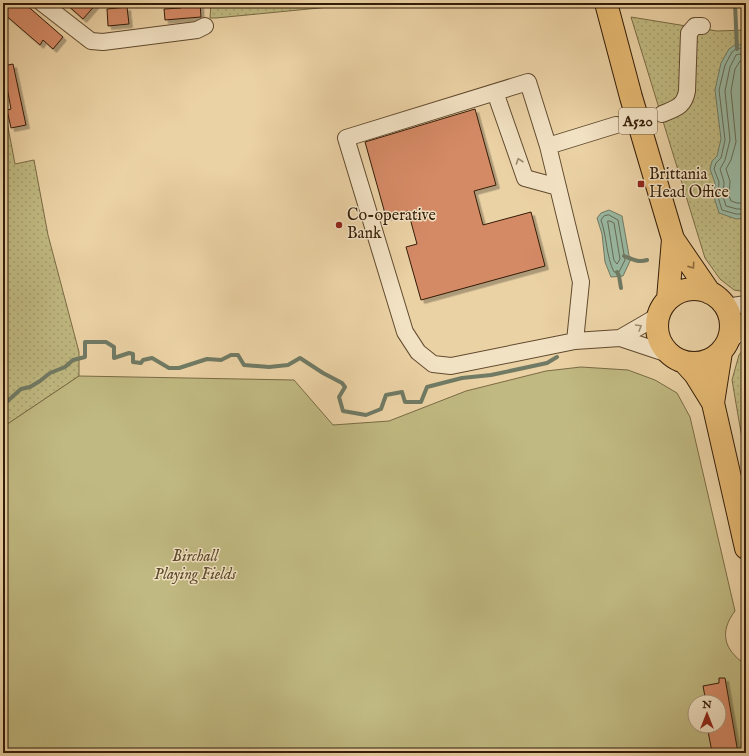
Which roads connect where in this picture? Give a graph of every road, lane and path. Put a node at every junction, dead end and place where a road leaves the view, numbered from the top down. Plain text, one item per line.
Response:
1 (42, 3) edge
2 (606, 3) edge
3 (205, 26) dead end
4 (702, 26) dead end
5 (495, 92) junction
6 (662, 114) tunnel mouth
7 (616, 125) tunnel mouth
8 (548, 146) junction
9 (558, 187) junction
10 (673, 239) junction
11 (710, 293) junction
12 (736, 306) edge
13 (663, 307) junction
14 (746, 328) edge
15 (620, 338) junction
16 (575, 341) junction
17 (725, 347) junction
18 (676, 358) junction
19 (713, 404) junction
20 (745, 537) edge

1 - 3 street
2 - 10 highway, A520
4 - 6 street
5 - 8 street
9 -> 5 street
5 - 16 street
7 - 8 street
8 - 9 street
9 - 16 street
10 -> 11 highway, A520
10 - 13 highway, A520
11 - 12 highway
11 - 13 highway
12 - 17 highway
15 -> 13 street
13 - 18 highway
14 - 17 street
15 - 16 street
15 - 18 street
17 - 18 highway
17 - 19 highway
18 - 19 highway
19 - 20 highway

